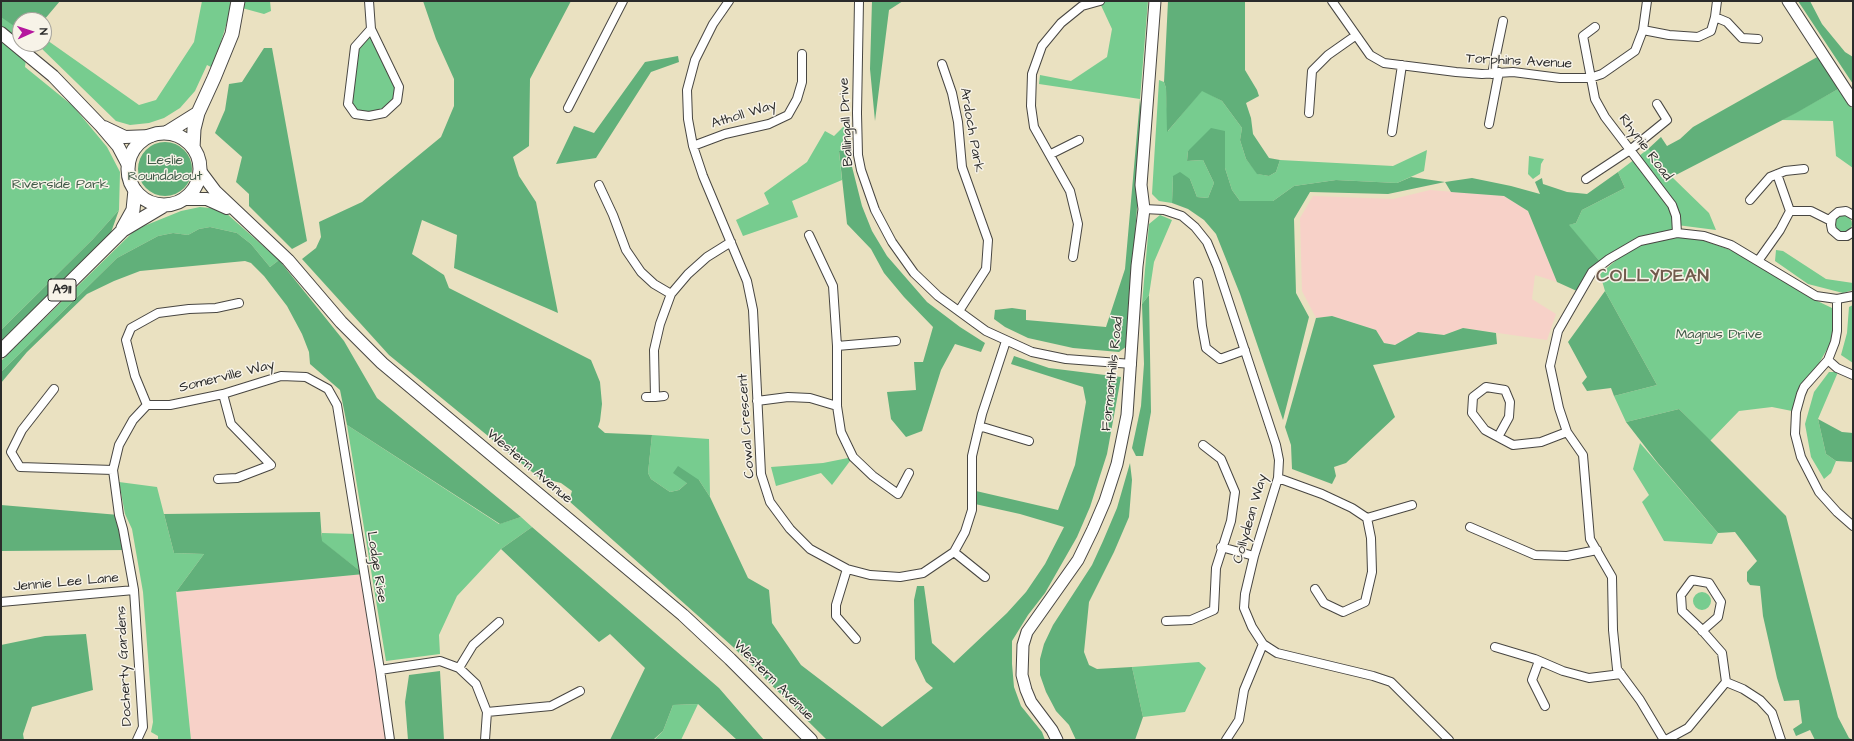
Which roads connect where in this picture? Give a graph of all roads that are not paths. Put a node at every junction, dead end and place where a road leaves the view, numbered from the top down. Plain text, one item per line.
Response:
1 (238, 1) edge
2 (369, 1) edge
3 (623, 1) edge
4 (729, 1) edge
5 (860, 1) edge
6 (1100, 1) edge
7 (1154, 1) edge
8 (1332, 1) edge
9 (1647, 1) edge
10 (1717, 1) edge
11 (1788, 1) edge
12 (1715, 17) junction
13 (1503, 21) dead end
14 (1595, 26) dead end
15 (371, 29) junction
16 (1643, 30) junction
17 (1, 33) edge
18 (1355, 36) junction
19 (1758, 38) dead end
20 (802, 54) dead end
21 (942, 64) dead end
22 (1402, 65) junction
23 (1496, 73) junction
24 (1590, 78) junction
25 (1853, 101) edge
26 (1657, 104) dead end
27 (568, 108) dead end
28 (198, 113) junction
29 (1309, 113) dead end
30 (1489, 124) dead end
31 (101, 126) junction
32 (1392, 132) dead end
33 (166, 133) junction
34 (151, 136) junction
35 (1079, 140) dead end
36 (693, 146) junction
37 (193, 148) junction
38 (1630, 150) junction
39 (1051, 154) junction
40 (128, 165) junction
41 (1804, 169) dead end
42 (200, 171) junction
43 (1777, 174) junction
44 (1586, 179) dead end
45 (599, 185) dead end
46 (135, 190) junction
47 (184, 199) junction
48 (1750, 200) dead end
49 (165, 205) junction
50 (1144, 209) junction
51 (234, 210) junction
52 (1790, 211) junction
53 (1853, 215) edge
54 (1831, 221) junction
55 (123, 230) junction
56 (1853, 232) edge
57 (1677, 233) junction
58 (809, 235) dead end
59 (731, 242) junction
60 (1073, 257) dead end
61 (1758, 261) junction
62 (1198, 282) dead end
63 (671, 294) junction
64 (1853, 296) edge
65 (1837, 299) junction
66 (239, 303) dead end
67 (959, 311) junction
68 (896, 341) dead end
69 (1006, 341) junction
70 (837, 346) junction
71 (1245, 350) junction
72 (1, 351) edge
73 (1828, 360) junction
74 (1132, 364) junction
75 (1853, 375) edge
76 (54, 389) dead end
77 (223, 394) junction
78 (664, 396) dead end
79 (646, 397) dead end
80 (654, 397) junction
81 (334, 400) joint
82 (757, 401) junction
83 (147, 405) junction
84 (837, 406) junction
85 (979, 426) junction
86 (1567, 432) junction
87 (1498, 437) junction
88 (1029, 441) dead end
89 (1203, 445) dead end
90 (113, 470) junction
91 (908, 473) dead end
92 (1278, 478) junction
93 (218, 479) dead end
94 (1412, 505) dead end
95 (1367, 518) junction
96 (1853, 526) edge
97 (1470, 527) dead end
98 (1221, 547) junction
99 (1597, 550) junction
100 (954, 552) junction
101 (1254, 556) junction
102 (847, 570) junction
103 (985, 577) dead end
104 (1316, 589) dead end
105 (134, 590) junction
106 (1, 602) edge
107 (1166, 621) dead end
108 (499, 622) dead end
109 (1702, 631) junction
110 (856, 639) dead end
111 (1263, 644) junction
112 (1495, 647) dead end
113 (1539, 661) junction
114 (459, 668) junction
115 (380, 670) junction
116 (1621, 674) junction
117 (1726, 682) junction
118 (580, 691) dead end
119 (1544, 706) dead end
120 (487, 712) junction
121 (138, 740) edge
122 (390, 740) edge
123 (485, 740) edge
124 (811, 740) edge
125 (1057, 740) edge
126 (1227, 740) edge
127 (1449, 740) edge
128 (1665, 740) edge
129 (1781, 740) edge

1 - 28 main road
2 - 15 street
3 - 27 street
4 - 36 street, Cowal Crescent
5 - 67 street, Ballingall Drive
6 - 39 street
7 - 50 street, Formonthills Road
8 - 18 street, Torphins Avenue
9 - 16 street, Torphins Avenue
10 - 12 street
11 - 25 street
12 - 16 street
12 - 19 street
13 - 23 street
14 - 24 street, Rhynie Road
15 - 15 street
16 - 24 street, Torphins Avenue
17 - 31 main road
18 - 22 street, Torphins Avenue
18 - 29 street
20 - 36 street, Atholl Way
21 - 67 street, Ardoch Park
22 - 23 street, Torphins Avenue
22 - 32 street
23 - 24 street, Torphins Avenue
23 - 30 street
24 - 38 street, Rhynie Road
26 - 38 street
28 - 33 main road
28 - 37 main road
31 - 34 main road
31 - 40 main road
33 - 34 main road
33 - 37 main road
34 - 40 main road
35 - 39 street
36 - 59 street, Cowal Crescent
37 - 42 main road
38 - 44 street
38 - 57 street, Rhynie Road
39 - 60 street
40 - 46 main road, A911
41 - 43 street
42 - 47 main road
42 - 51 main road, Western Avenue
43 - 48 street
43 - 52 street
45 - 63 street
46 - 49 main road
46 - 55 main road, A911
47 - 49 main road, A911
47 - 51 main road
49 - 55 main road, A911
50 - 71 street, Collydean Way
50 - 74 street, Formonthills Road
51 - 124 main road, Western Avenue
52 - 54 street
52 - 61 street
53 - 54 street
54 - 56 street
55 - 72 main road, A911
57 - 61 street
57 - 86 street
58 - 70 street
59 - 63 street
59 - 82 street, Cowal Crescent
61 - 65 street
62 - 71 street
63 - 80 street
64 - 65 street
65 - 73 street
66 - 83 street
67 - 69 street, Ballingall Drive
68 - 70 street
69 - 74 street, Ballingall Drive
69 - 85 street, Cowal Crescent
70 - 84 street
71 - 92 street, Collydean Way
73 - 75 street
73 - 96 street
74 - 125 street, Formonthills Road
76 - 90 street
77 - 81 street, Somerville Way
77 - 83 street, Somerville Way
77 - 93 street
78 - 80 street
79 - 80 street
81 - 115 street, Lodge Rise
82 - 84 street
82 - 102 street, Cowal Crescent
83 - 90 street
84 - 91 street
85 - 88 street
85 - 100 street, Cowal Crescent
86 - 87 street
86 - 99 street
87 - 87 street
89 - 98 street
90 - 105 street
92 - 95 street
92 - 101 street, Collydean Way
94 - 95 street
95 - 104 street
97 - 99 street
98 - 101 street
98 - 107 street
99 - 116 street
100 - 102 street, Cowal Crescent
100 - 103 street
101 - 111 street, Collydean Way
102 - 110 street
105 - 106 street, Jennie Lee Lane
105 - 121 street, Docherty Gardens
108 - 114 street
109 - 109 street
109 - 117 street
111 - 126 street
111 - 127 street, Collydean Way
112 - 113 street
113 - 116 street
113 - 119 street
114 - 115 street
114 - 120 street
115 - 122 street, Lodge Rise
116 - 128 street
117 - 128 street
117 - 129 street
118 - 120 street
120 - 123 street

